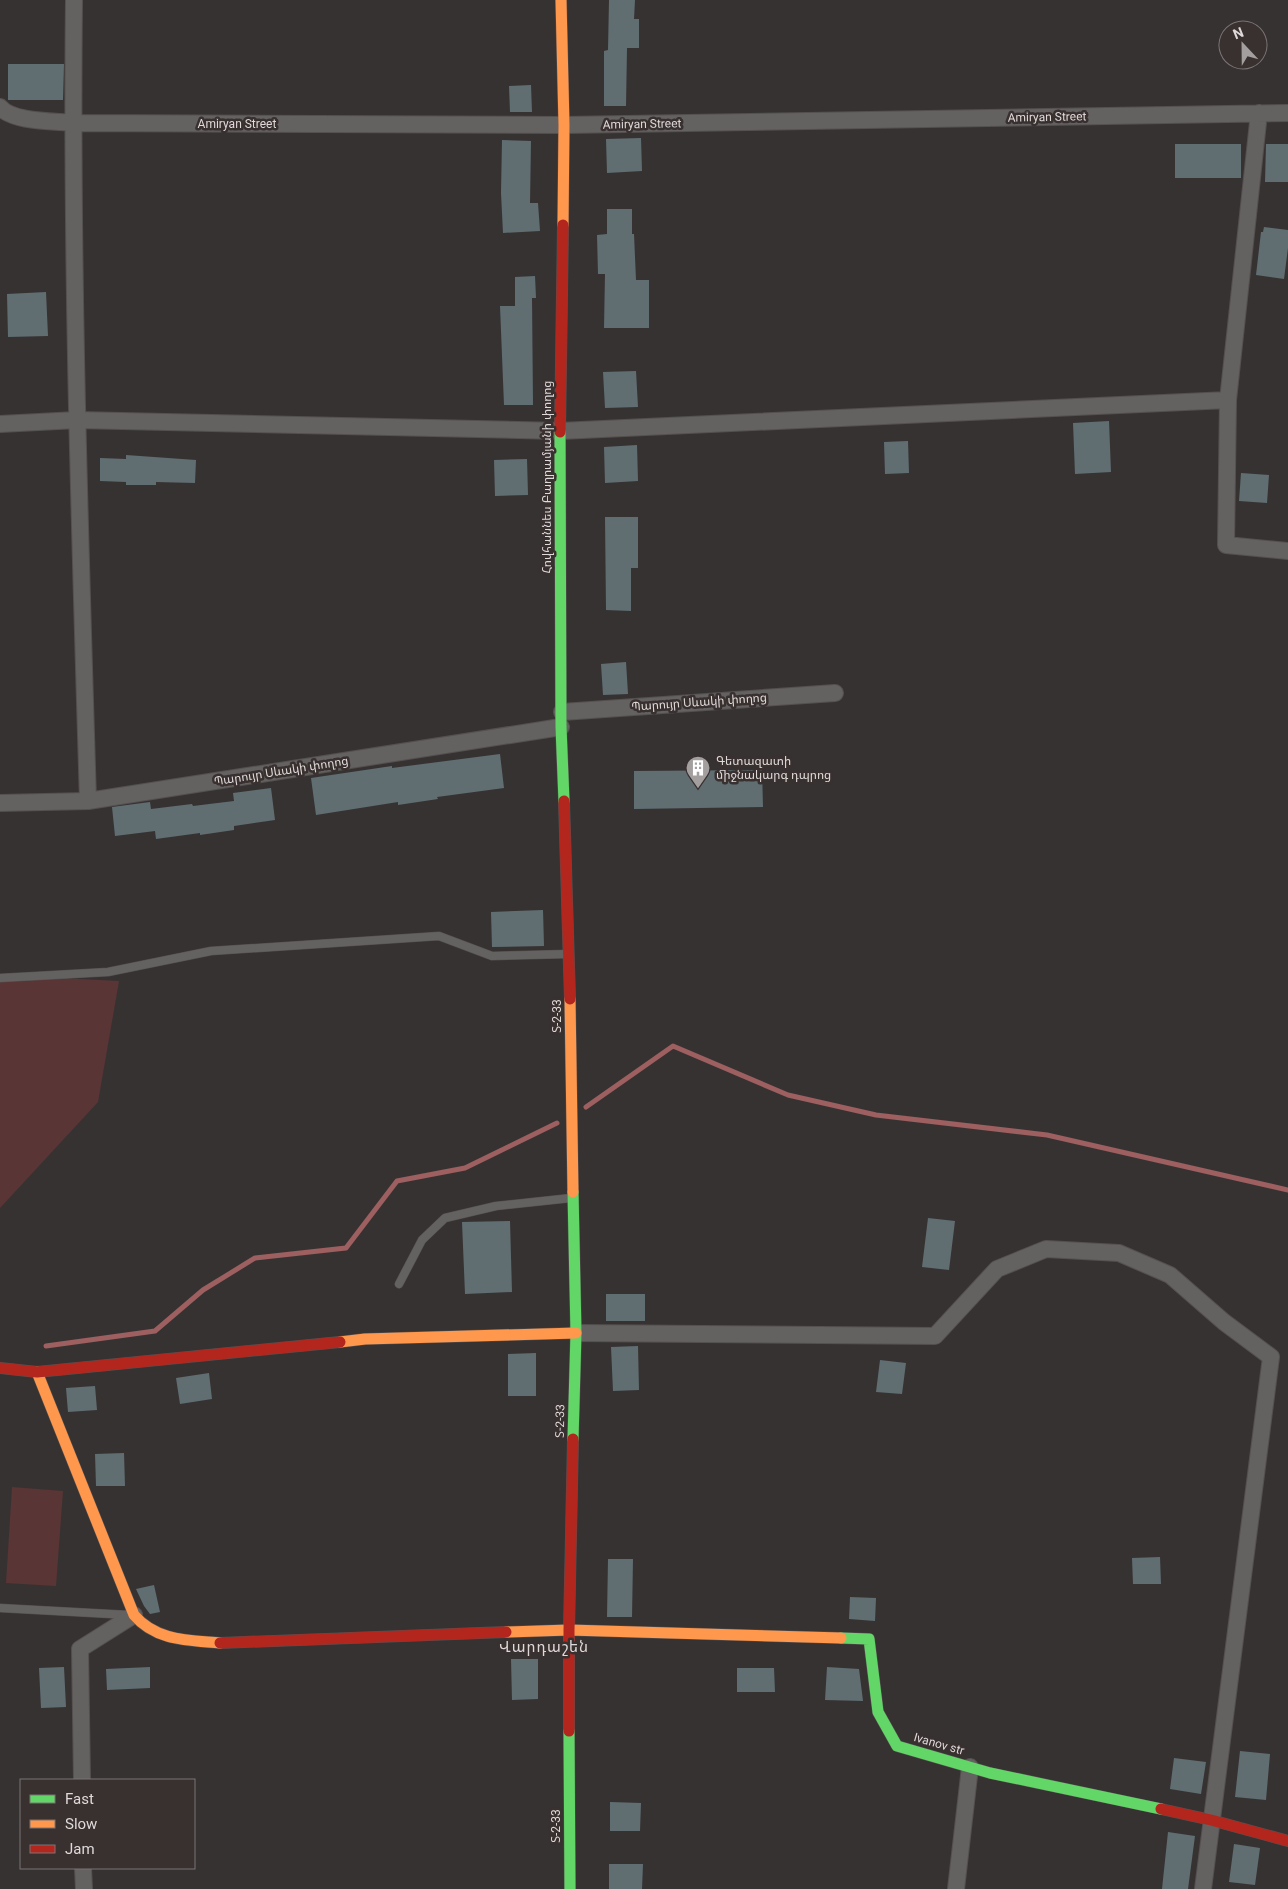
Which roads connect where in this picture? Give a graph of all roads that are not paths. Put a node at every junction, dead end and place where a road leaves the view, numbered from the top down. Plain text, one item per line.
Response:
1 (74, 0) edge
2 (561, 0) edge
3 (0, 107) edge
4 (1259, 113) junction
5 (1288, 113) edge
6 (73, 123) junction
7 (564, 125) junction
8 (1228, 400) junction
9 (76, 420) junction
10 (0, 424) edge
11 (560, 431) junction
12 (1288, 551) edge
13 (835, 693) dead end
14 (561, 720) junction
15 (88, 801) junction
16 (0, 803) edge
17 (570, 954) junction
18 (0, 978) edge
19 (573, 1198) junction
20 (399, 1284) dead end
21 (576, 1333) junction
22 (0, 1368) edge
23 (37, 1372) junction
24 (0, 1608) edge
25 (134, 1615) junction
26 (569, 1630) junction
27 (970, 1767) junction
28 (82, 1779) edge
29 (1210, 1820) junction
30 (1288, 1841) edge
31 (83, 1869) edge
32 (84, 1889) edge
33 (570, 1889) edge
34 (956, 1889) edge
35 (1203, 1889) edge

1 - 6 street
2 - 7 street, Հովհաննես Բաղրամյանի փողոց / Տ-2-33
3 - 6 street, Amiryan Street
4 - 5 street, Amiryan Street
4 - 7 street, Amiryan Street
4 - 8 street
6 - 7 street, Amiryan Street
6 - 9 street
7 - 11 street, Հովհաննես Բաղրամյանի փողոց / Տ-2-33
8 - 11 street
8 - 12 street
9 - 10 street
9 - 11 street
9 - 15 street
11 - 14 street, Հովհաննես Բաղրամյանի փողոց / Տ-2-33
13 - 14 street, Պարույր Սևակի փողոց
14 - 15 street, Պարույր Սևակի փողոց
14 - 17 street, Հովհաննես Բաղրամյանի փողոց / Տ-2-33
15 - 16 street, Պարույր Սևակի փողոց
17 - 18 lane
17 - 19 street, Տ-2-33 / Տ-2-33
19 - 20 lane
19 - 21 street, Տ-2-33 / Տ-2-33
21 - 23 street
21 - 26 street, Տ-2-33 / Տ-2-33
21 - 29 street
22 - 23 street
23 - 25 street
24 - 25 lane
25 - 26 street
25 - 28 street
26 - 27 street, Ivanov str
26 - 33 street, Տ-2-33 / Տ-2-33
27 - 29 street, Ivanov str
27 - 34 street
29 - 30 street, Ivanov str
29 - 35 street
31 - 32 street

